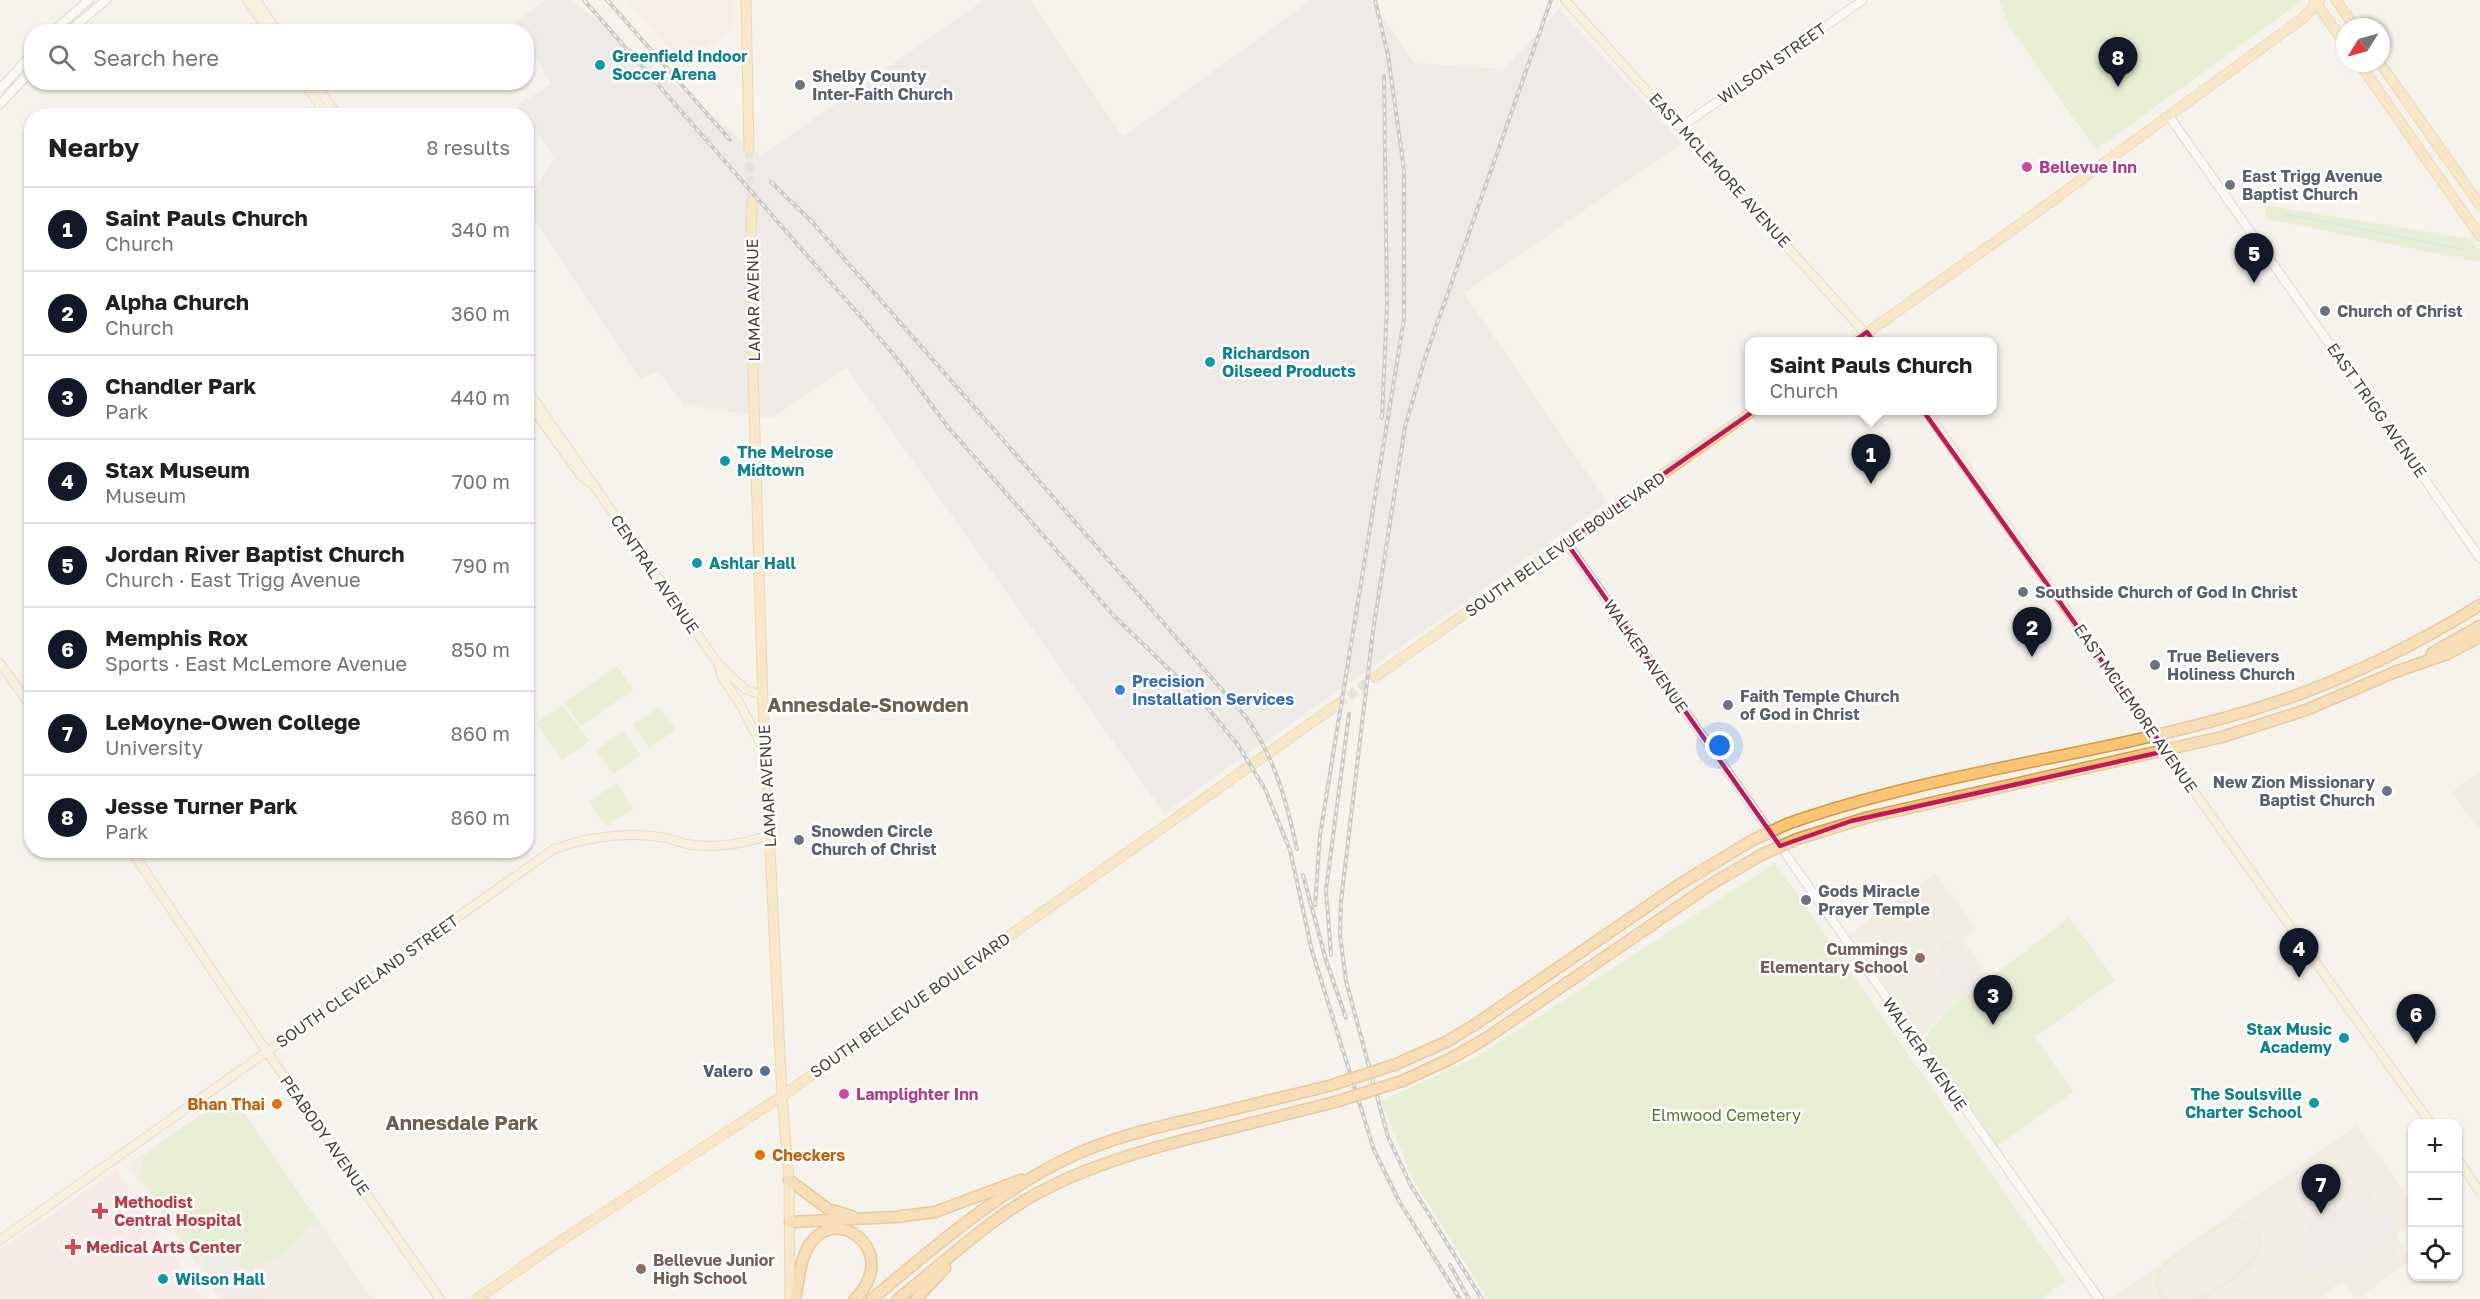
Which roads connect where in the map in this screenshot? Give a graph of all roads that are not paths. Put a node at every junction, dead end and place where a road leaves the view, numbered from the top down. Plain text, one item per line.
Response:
1 (89, 0) edge
2 (106, 0) edge
3 (247, 0) edge
4 (256, 0) edge
5 (746, 0) edge
6 (1565, 0) edge
7 (1863, 0) edge
8 (2336, 0) edge
9 (2317, 1) edge
10 (78, 16) junction
11 (2349, 18) edge
12 (65, 24) edge
13 (73, 24) edge
14 (264, 24) edge
15 (272, 24) edge
16 (2336, 30) edge
17 (24, 63) edge
18 (2365, 72) edge
19 (2386, 72) edge
20 (24, 78) edge
21 (0, 89) edge
22 (309, 90) edge
23 (320, 90) edge
24 (0, 104) edge
25 (322, 108) edge
26 (332, 108) edge
27 (2169, 116) junction
28 (1681, 127) junction
29 (749, 149) tunnel mouth
30 (752, 201) tunnel mouth
31 (2480, 205) edge
32 (2480, 236) edge
33 (1867, 332) junction
34 (1860, 337) edge
35 (1870, 337) edge
36 (534, 398) edge
37 (534, 410) edge
38 (1748, 415) edge
39 (1928, 415) edge
40 (591, 483) junction
41 (1566, 542) junction
42 (2480, 558) edge
43 (2478, 605) edge
44 (2480, 626) edge
45 (2480, 637) edge
46 (0, 663) edge
47 (719, 665) junction
48 (2400, 670) junction
49 (1375, 677) tunnel mouth
50 (763, 695) junction
51 (24, 697) edge
52 (1338, 704) tunnel mouth
53 (765, 753) junction
54 (770, 835) junction
55 (136, 858) edge
56 (267, 1052) junction
57 (782, 1096) junction
58 (2428, 1119) edge
59 (2462, 1167) edge
60 (1030, 1178) junction
61 (789, 1180) junction
62 (2480, 1192) edge
63 (861, 1218) junction
64 (790, 1222) junction
65 (0, 1240) edge
66 (970, 1241) junction
67 (791, 1298) edge
68 (440, 1299) edge
69 (477, 1299) edge
70 (855, 1299) edge
71 (872, 1299) edge
72 (898, 1299) edge
73 (916, 1299) edge
74 (2099, 1299) edge

1 - 10 street
2 - 10 street
3 - 14 main road
4 - 15 main road
5 - 29 main road
6 - 28 main road, EAST MCLEMORE AVENUE
7 - 28 street, WILSON STREET
8 - 11 main road
9 - 16 main road
9 - 27 main road
10 - 12 street
10 - 13 street
17 - 21 street
18 - 32 main road
19 - 31 main road
20 - 24 street
22 - 25 main road
23 - 26 main road
27 - 33 main road
27 - 42 street, EAST TRIGG AVENUE
28 - 33 main road, EAST MCLEMORE AVENUE
30 - 50 main road, LAMAR AVENUE
33 - 34 main road
33 - 35 main road, EAST MCLEMORE AVENUE
36 - 40 main road, CENTRAL AVENUE
37 - 40 main road, CENTRAL AVENUE
38 - 41 main road, SOUTH BELLEVUE BOULEVARD
39 - 58 main road, EAST MCLEMORE AVENUE, bridge
40 - 47 main road, CENTRAL AVENUE
41 - 49 main road, SOUTH BELLEVUE BOULEVARD
41 - 74 street, WALKER AVENUE
43 - 60 highway, bridge
44 - 48 highway
45 - 48 highway
46 - 51 main road
47 - 50 main road, CENTRAL AVENUE
47 - 53 main road, CENTRAL AVENUE
48 - 66 highway, bridge
50 - 53 main road, LAMAR AVENUE
52 - 57 main road, SOUTH BELLEVUE BOULEVARD
53 - 54 main road, LAMAR AVENUE
54 - 56 main road, SOUTH CLEVELAND STREET
54 - 57 main road, LAMAR AVENUE
55 - 56 main road, PEABODY AVENUE
56 - 65 main road, SOUTH CLEVELAND STREET
56 - 68 main road, PEABODY AVENUE
57 - 61 main road, LAMAR AVENUE
57 - 69 main road, SOUTH BELLEVUE BOULEVARD
59 - 62 main road
60 - 63 highway
60 - 71 highway
61 - 63 highway
61 - 64 main road, LAMAR AVENUE
63 - 64 highway
64 - 67 main road, LAMAR AVENUE
66 - 72 highway
66 - 73 highway
67 - 70 highway

